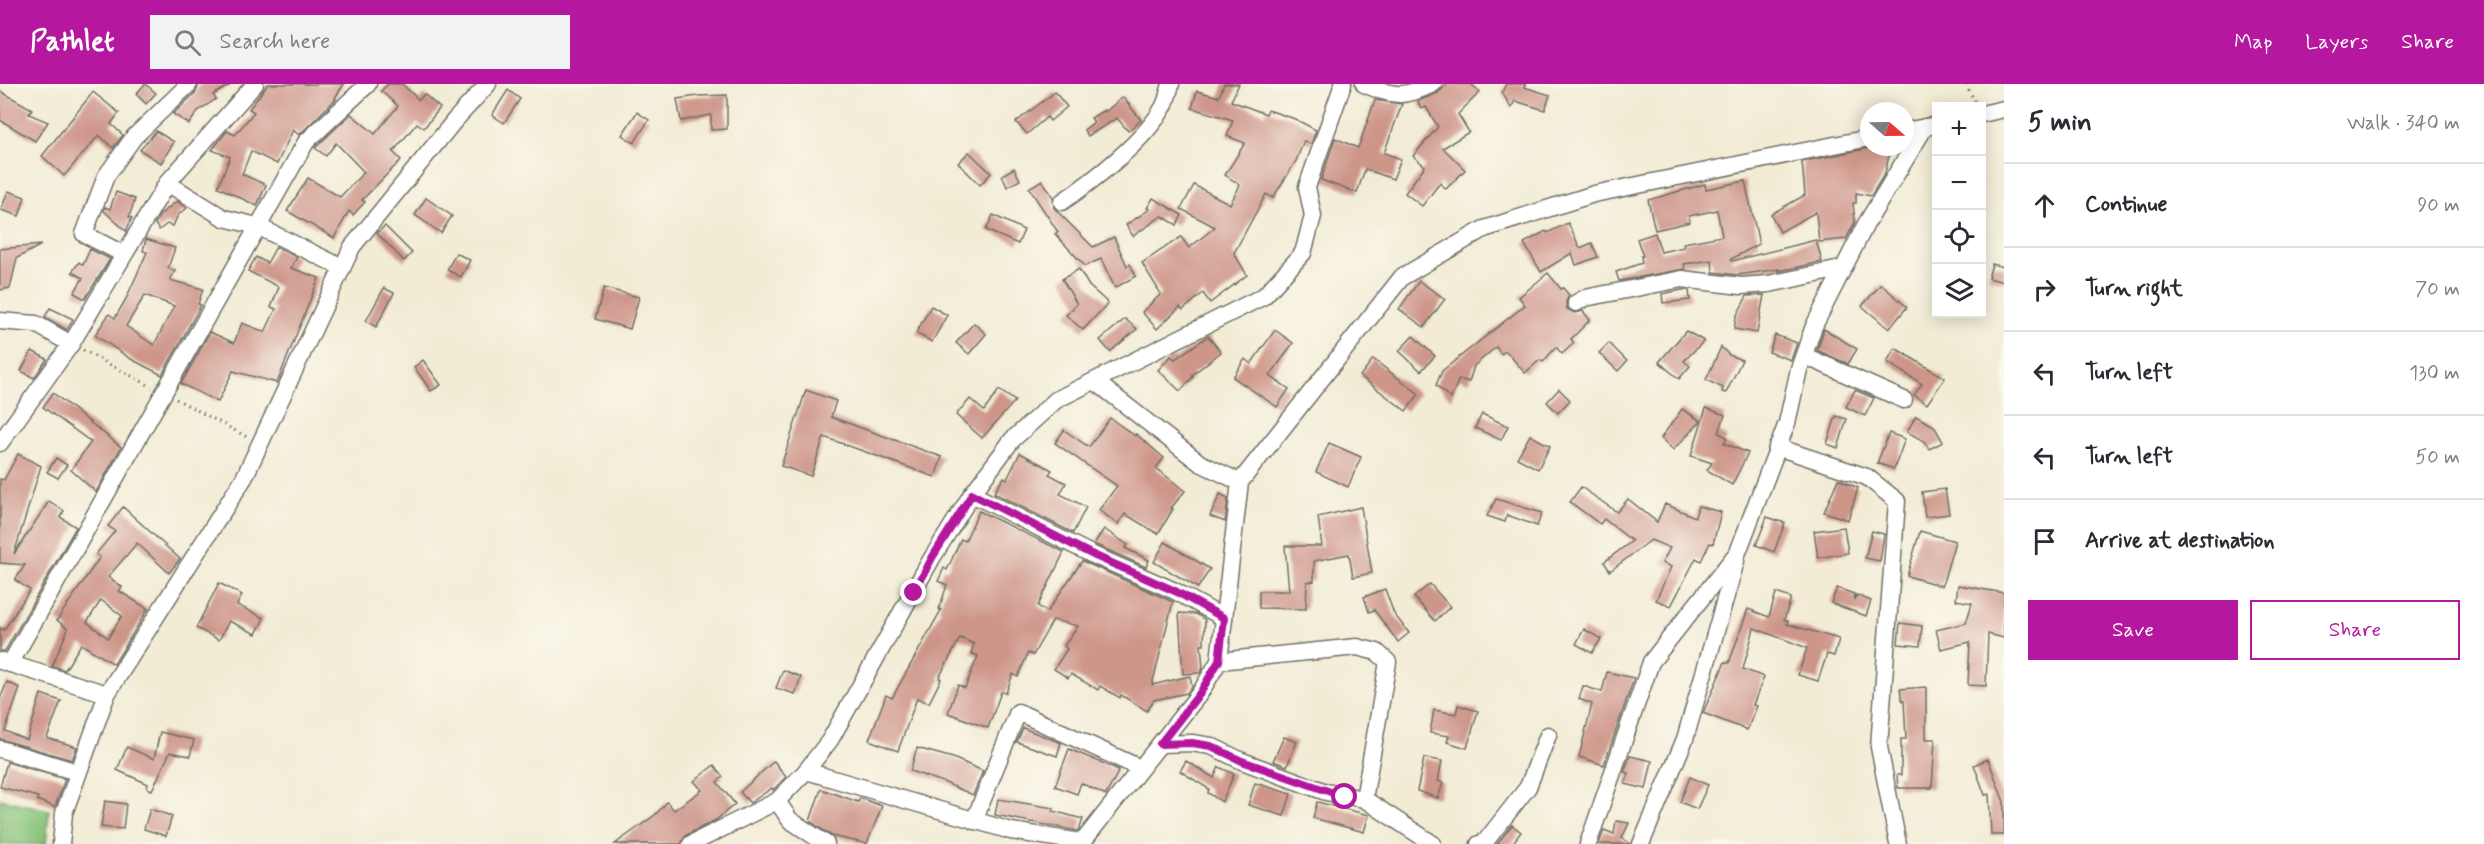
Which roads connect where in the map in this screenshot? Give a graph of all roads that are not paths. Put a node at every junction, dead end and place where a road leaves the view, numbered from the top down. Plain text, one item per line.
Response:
1 (189, 84) edge
2 (255, 84) edge
3 (368, 84) edge
4 (488, 84) edge
5 (1171, 84) edge
6 (1343, 84) edge
7 (1364, 84) edge
8 (1433, 84) edge
9 (2004, 109) edge
10 (1986, 113) edge
11 (1931, 126) edge
12 (1914, 129) edge
13 (1860, 140) edge
14 (167, 183) junction
15 (1062, 202) dead end
16 (256, 226) junction
17 (123, 254) junction
18 (341, 267) junction
19 (1841, 269) junction
20 (1576, 303) dead end
21 (0, 321) edge
22 (71, 344) junction
23 (1805, 356) junction
24 (1096, 382) junction
25 (1904, 400) dead end
26 (0, 443) edge
27 (1777, 447) junction
28 (1240, 482) junction
29 (972, 494) junction
30 (1738, 552) junction
31 (1224, 618) junction
32 (1219, 661) junction
33 (5, 662) edge
34 (107, 694) junction
35 (1548, 735) dead end
36 (1160, 744) junction
37 (0, 748) edge
38 (1140, 768) junction
39 (806, 771) junction
40 (77, 772) junction
41 (1364, 798) junction
42 (777, 801) junction
43 (974, 821) junction
44 (1081, 843) edge
45 (61, 844) edge
46 (691, 844) edge
47 (826, 844) edge
48 (1433, 844) edge
49 (1479, 844) edge
50 (1588, 844) edge
51 (1641, 844) edge
52 (1898, 844) edge

1 - 17 street
2 - 14 street
3 - 16 street
4 - 18 street
5 - 15 street
6 - 24 street
7 - 8 street
9 - 10 street
11 - 12 street
11 - 19 street
13 - 28 street
14 - 16 street
14 - 17 street
16 - 18 street
16 - 33 street
17 - 22 street
18 - 34 street
19 - 20 street
19 - 23 street
21 - 22 street
22 - 26 street
23 - 25 street
23 - 27 street
24 - 28 street
24 - 29 street
27 - 30 street
27 - 52 street
28 - 31 street
29 - 31 street
29 - 39 street
30 - 50 street
30 - 51 street
31 - 32 street
32 - 36 street
32 - 41 street
33 - 34 street
34 - 40 street
35 - 49 street
36 - 38 street
36 - 41 street
37 - 40 street
38 - 43 street
38 - 44 street
39 - 42 street
39 - 43 street
40 - 45 street
41 - 48 street
42 - 46 street
42 - 47 street
43 - 44 street

